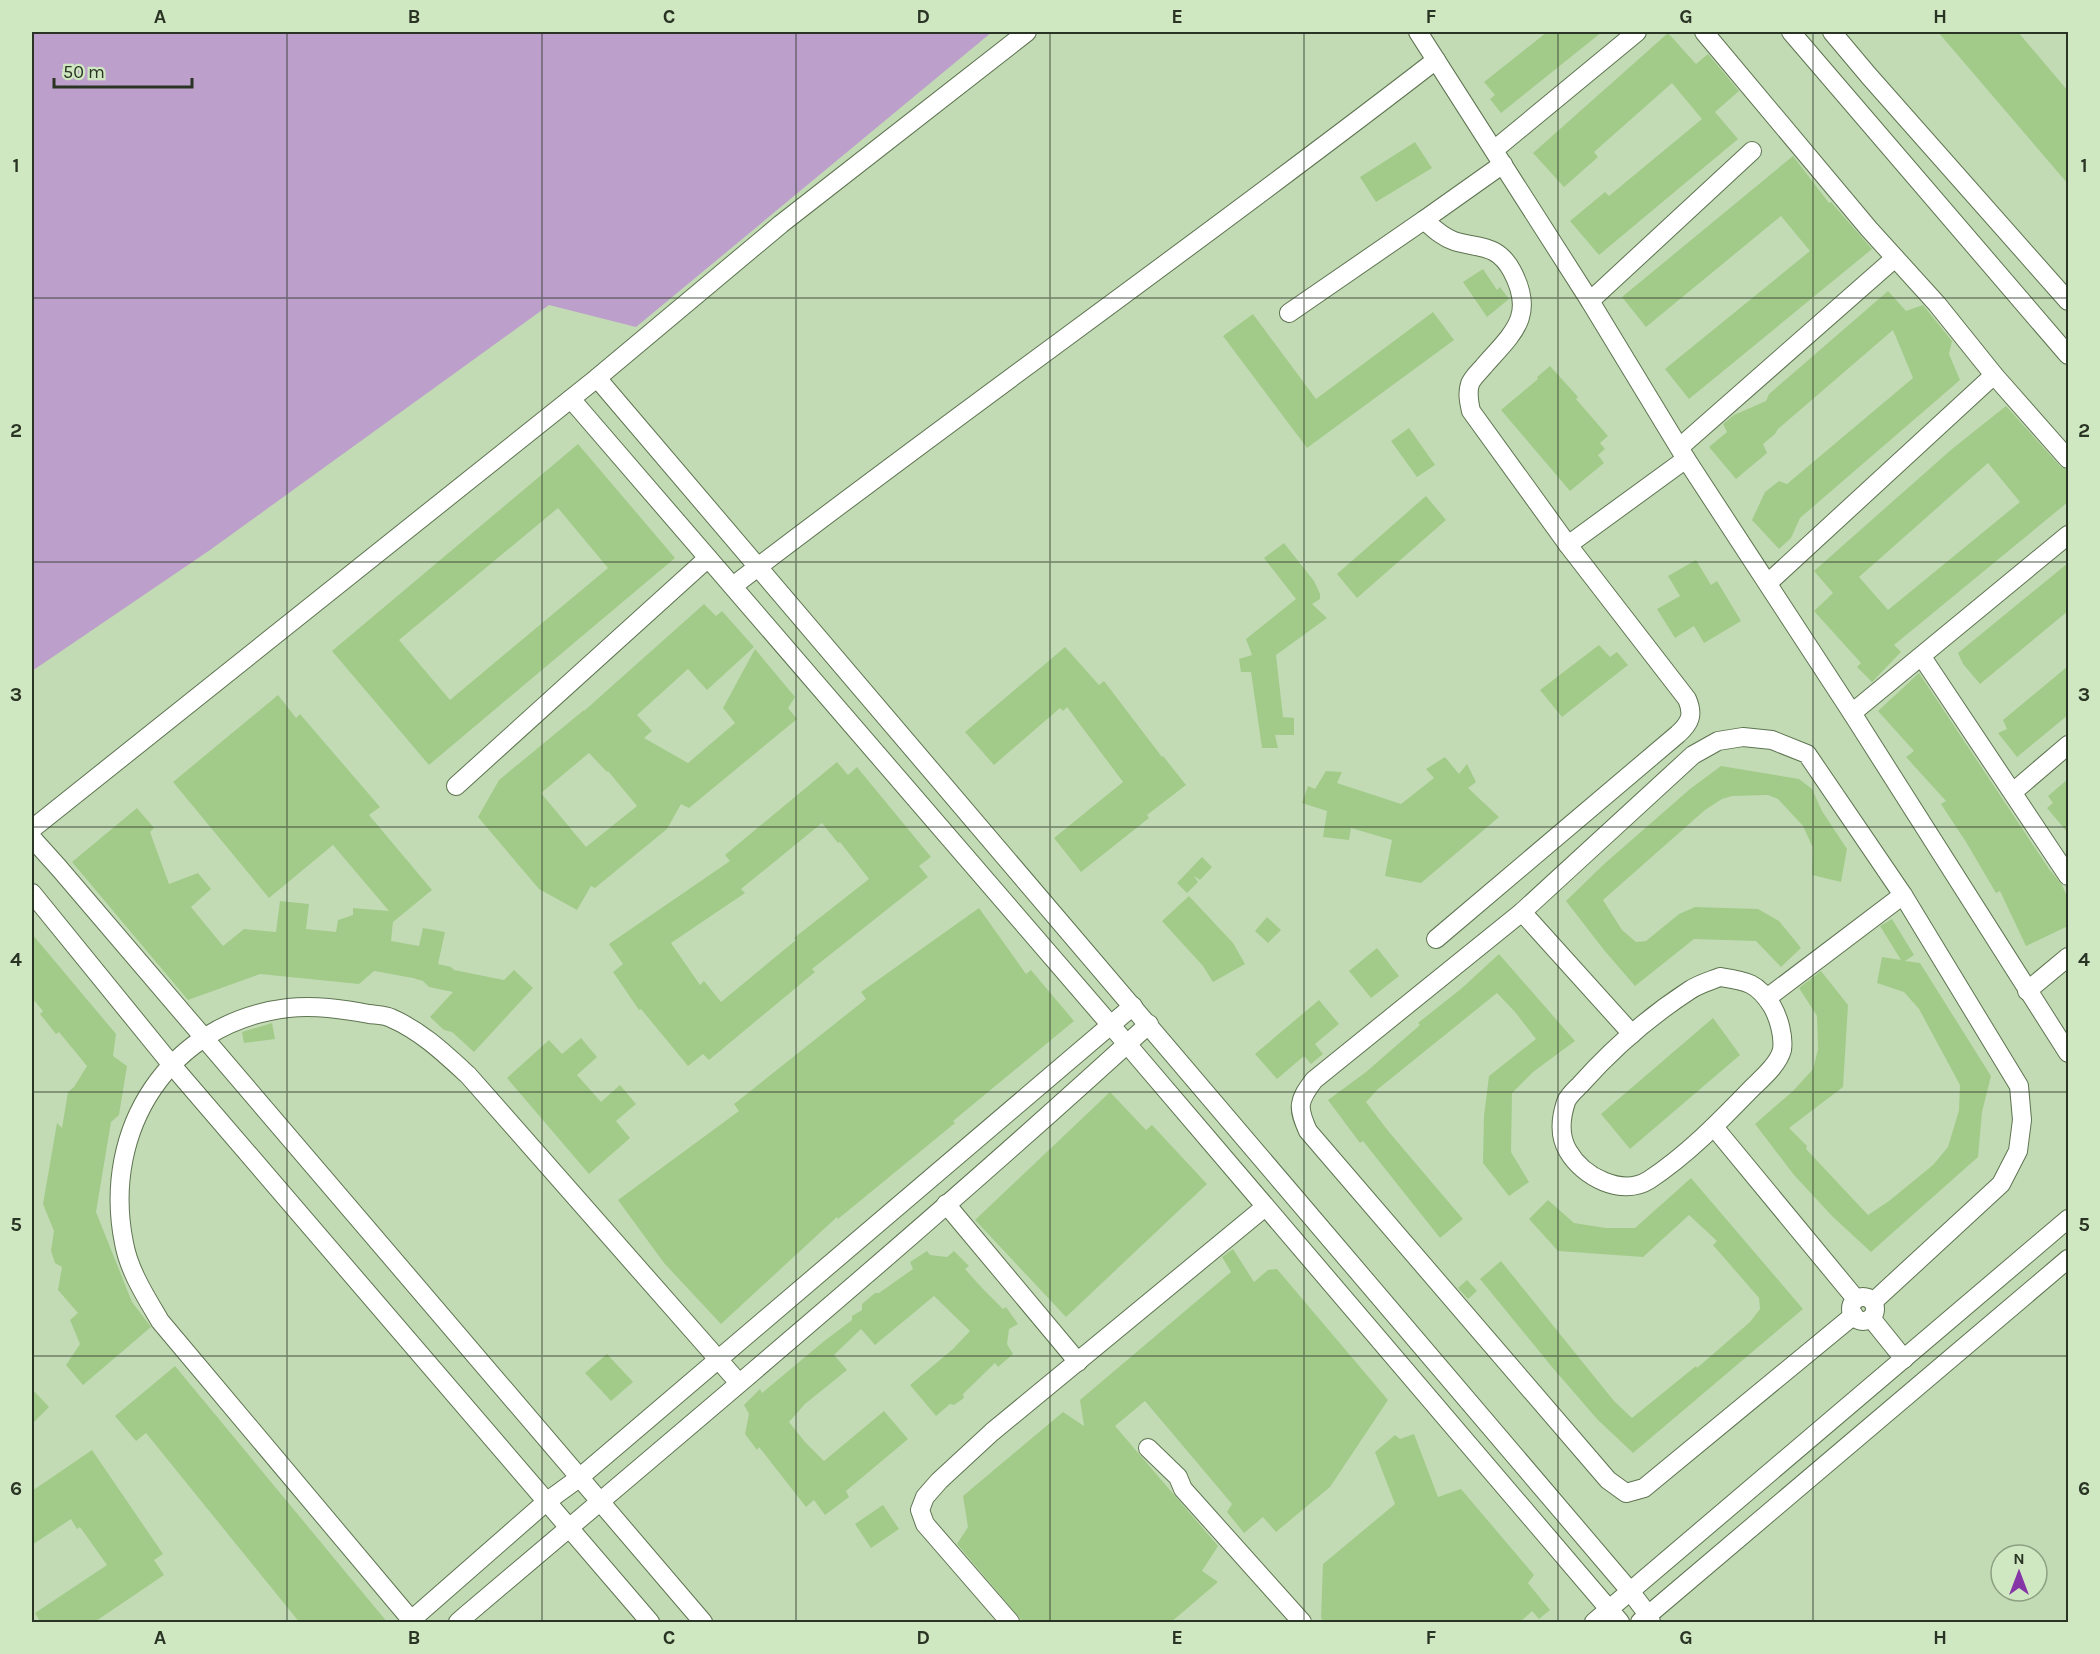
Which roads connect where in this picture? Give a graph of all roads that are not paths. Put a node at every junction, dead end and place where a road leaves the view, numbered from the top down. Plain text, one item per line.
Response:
1 (1027, 32) edge
2 (1418, 32) edge
3 (1637, 32) edge
4 (1704, 32) edge
5 (1791, 32) edge
6 (1832, 32) edge
7 (1436, 60) junction
8 (1752, 151) dead end
9 (1498, 157) junction
10 (1424, 220) junction
11 (1895, 258) junction
12 (1590, 301) junction
13 (2068, 301) edge
14 (1289, 313) dead end
15 (2068, 355) edge
16 (1994, 375) junction
17 (597, 378) junction
18 (572, 399) junction
19 (1683, 453) junction
20 (2068, 459) edge
21 (2068, 535) edge
22 (1568, 545) junction
23 (708, 558) junction
24 (758, 567) junction
25 (1768, 583) junction
26 (733, 586) junction
27 (1922, 657) junction
28 (1852, 713) junction
29 (2068, 745) edge
30 (456, 786) dead end
31 (2013, 792) junction
32 (32, 829) edge
33 (32, 838) edge
34 (2068, 876) edge
35 (32, 893) edge
36 (1903, 895) junction
37 (1522, 912) junction
38 (1436, 939) dead end
39 (2068, 957) edge
40 (2027, 990) junction
41 (1767, 998) junction
42 (1133, 1006) junction
43 (1149, 1024) junction
44 (1110, 1025) junction
45 (1632, 1034) junction
46 (202, 1037) junction
47 (1127, 1044) junction
48 (2068, 1053) edge
49 (171, 1064) junction
50 (1714, 1127) junction
51 (946, 1204) junction
52 (1265, 1207) junction
53 (2068, 1219) edge
54 (2068, 1259) edge
55 (1863, 1308) junction
56 (1904, 1359) junction
57 (718, 1360) junction
58 (1078, 1362) junction
59 (739, 1383) junction
60 (1148, 1449) dead end
61 (579, 1478) junction
62 (599, 1501) junction
63 (546, 1502) junction
64 (569, 1528) junction
65 (1630, 1591) junction
66 (1615, 1616) edge
67 (1646, 1620) edge
68 (411, 1622) edge
69 (458, 1623) edge
70 (650, 1623) edge
71 (703, 1623) edge
72 (1010, 1623) edge
73 (1302, 1623) edge
74 (1594, 1623) edge

1 - 17 street
2 - 7 street
3 - 9 street
4 - 11 street
5 - 15 street
6 - 13 street
7 - 9 street
7 - 24 street
8 - 12 street
9 - 10 street
9 - 12 street
10 - 14 street
10 - 22 street
11 - 16 street
11 - 19 street
12 - 19 street
16 - 20 street
16 - 25 street
17 - 18 street
17 - 24 street
18 - 23 street
18 - 32 street
19 - 22 street
19 - 25 street
21 - 27 street
22 - 38 street
23 - 26 street
23 - 30 street
24 - 26 street
24 - 42 street
25 - 28 street
26 - 44 street
27 - 28 street
27 - 31 street
28 - 40 street
29 - 31 street
31 - 34 street
33 - 46 street
35 - 49 street
36 - 37 street
36 - 41 street
36 - 55 street
37 - 45 street
37 - 55 street
39 - 40 street
40 - 48 street
41 - 45 street
41 - 50 street
42 - 43 street
42 - 44 street
43 - 47 street
43 - 65 street
44 - 47 street
44 - 57 street
45 - 50 street
46 - 49 street
46 - 57 street
46 - 61 street
47 - 51 street
47 - 52 street
49 - 63 street
49 - 68 street
50 - 55 street
51 - 58 street
51 - 59 street
52 - 58 street
52 - 66 street
53 - 56 street
54 - 67 street
55 - 56 street
56 - 65 street
57 - 59 street
57 - 61 street
58 - 72 street
59 - 62 street
60 - 73 street
61 - 62 street
61 - 63 street
62 - 64 street
62 - 71 street
63 - 64 street
63 - 68 street
64 - 69 street
64 - 70 street
65 - 66 street
65 - 67 street
66 - 74 street

